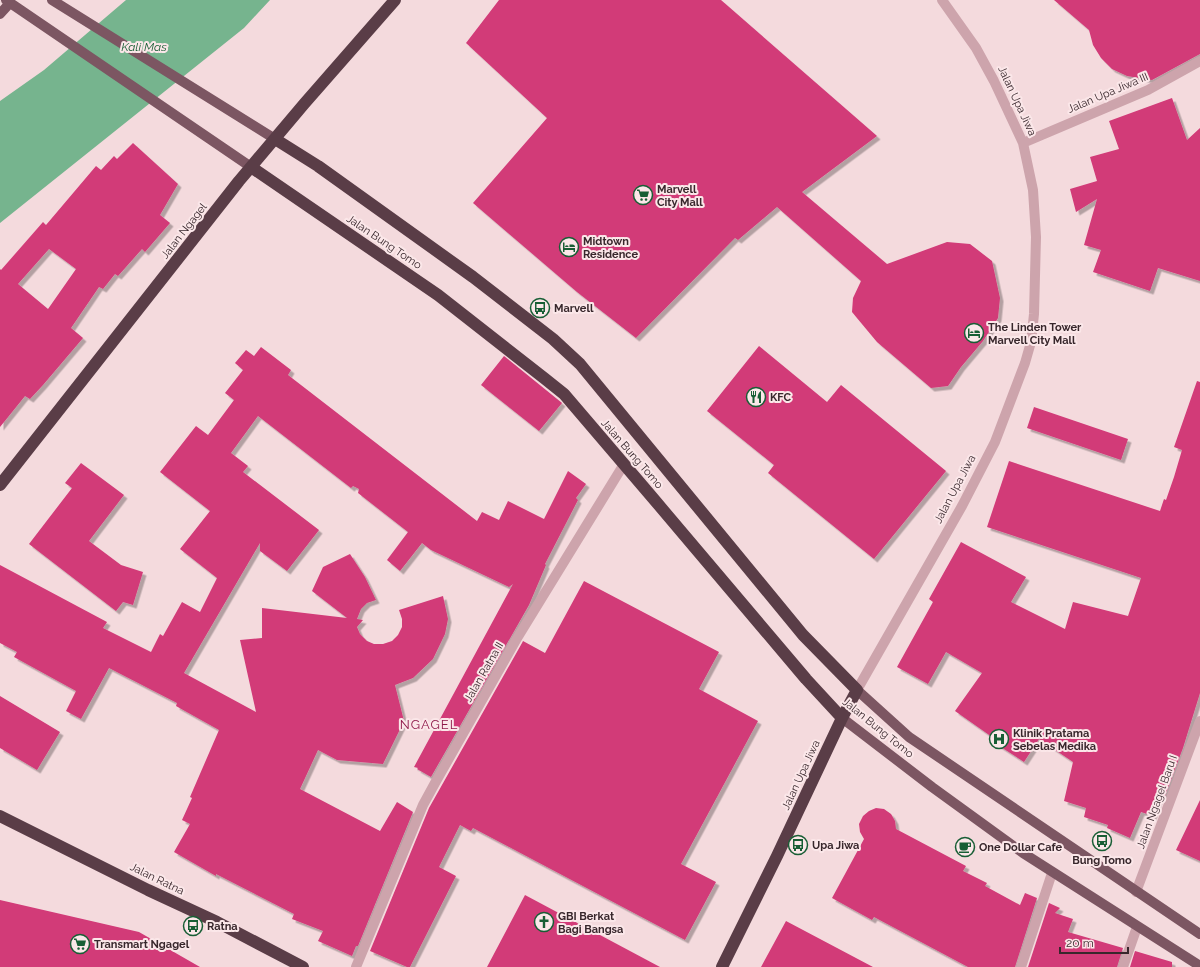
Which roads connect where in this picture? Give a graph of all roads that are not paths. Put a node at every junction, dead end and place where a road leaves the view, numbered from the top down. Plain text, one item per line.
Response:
1 (52, 0) edge
2 (395, 0) edge
3 (942, 0) edge
4 (8, 2) edge
5 (0, 14) edge
6 (1200, 61) edge
7 (275, 139) junction
8 (1022, 143) junction
9 (251, 167) junction
10 (624, 464) junction
11 (0, 485) edge
12 (857, 690) junction
13 (842, 718) junction
14 (1200, 721) edge
15 (0, 816) edge
16 (1052, 873) junction
17 (1136, 892) junction
18 (1137, 927) junction
19 (1200, 934) edge
20 (1200, 966) edge
21 (303, 967) edge
22 (356, 967) edge
23 (722, 967) edge
24 (1021, 967) edge
25 (1123, 967) edge

1 - 7 main road, Jalan Bung Tomo
2 - 7 highway, Jalan Ngagel
3 - 8 street, Jalan Upa Jiwa
4 - 5 main road
4 - 9 main road, Jalan Bung Tomo
6 - 8 street, Jalan Upa Jiwa III
7 - 9 highway, Jalan Ngagel
7 - 12 highway, Jalan Bung Tomo
8 - 12 street, Jalan Upa Jiwa
9 - 10 highway, Jalan Bung Tomo
9 - 11 highway, Jalan Ngagel
10 - 13 highway, Jalan Bung Tomo
10 - 22 street, Jalan Ratna II
12 - 13 highway, Jalan Upa Jiwa
12 - 17 main road, Jalan Bung Tomo
13 - 16 main road, Jalan Bung Tomo
13 - 23 highway, Jalan Upa Jiwa
14 - 17 street, Jalan Ngagel Baru I
15 - 21 highway, Jalan Ratna
16 - 18 main road, Jalan Bung Tomo
16 - 24 street
17 - 19 main road, Jalan Bung Tomo
18 - 20 main road, Jalan Bung Tomo
18 - 25 street

